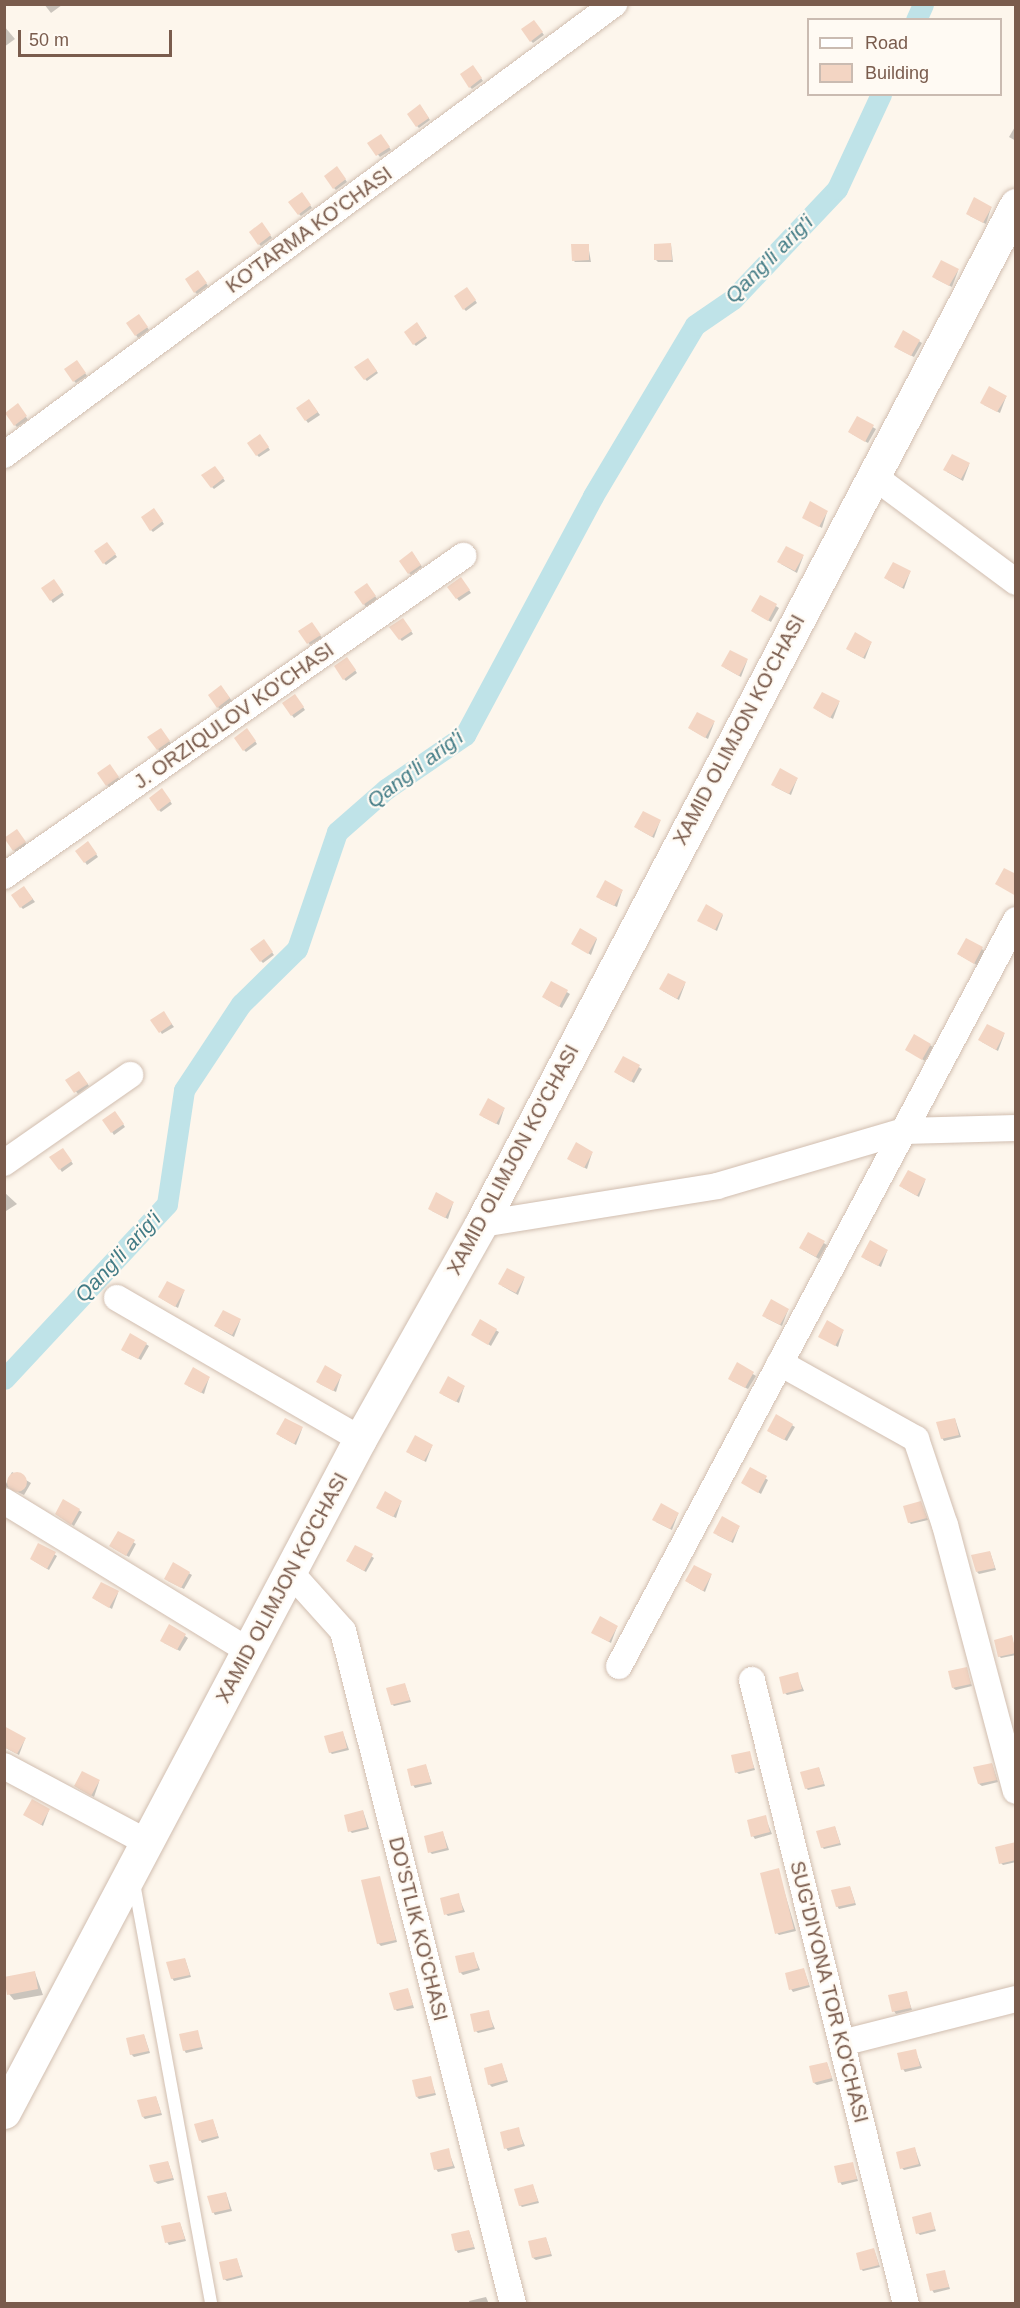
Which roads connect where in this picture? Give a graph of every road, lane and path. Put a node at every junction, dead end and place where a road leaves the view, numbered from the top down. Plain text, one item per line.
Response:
1 (604, 7) edge
2 (1016, 205) edge
3 (4, 455) edge
4 (872, 475) junction
5 (463, 556) dead end
6 (1016, 582) edge
7 (4, 876) edge
8 (1016, 920) edge
9 (130, 1075) dead end
10 (1016, 1128) edge
11 (904, 1131) junction
12 (4, 1163) edge
13 (481, 1224) junction
14 (117, 1298) dead end
15 (780, 1363) junction
16 (360, 1440) junction
17 (4, 1500) edge
18 (290, 1572) junction
19 (249, 1651) junction
20 (619, 1666) dead end
21 (752, 1680) dead end
22 (4, 1766) edge
23 (1016, 1791) edge
24 (148, 1844) junction
25 (132, 1873) junction
26 (1016, 1999) edge
27 (842, 2043) junction
28 (4, 2112) edge
29 (211, 2304) edge
30 (513, 2304) edge
31 (906, 2304) edge

1 - 3 street, KO'TARMA KO'CHASI
2 - 4 main road, XAMID OLIMJON KO'CHASI
4 - 6 street
4 - 13 main road, XAMID OLIMJON KO'CHASI
5 - 7 street, J. ORZIQULOV KO'CHASI
8 - 11 street
9 - 12 street
10 - 11 street
11 - 13 street
11 - 15 street
13 - 16 main road, XAMID OLIMJON KO'CHASI
14 - 16 street
15 - 20 street
15 - 23 street
16 - 18 main road, XAMID OLIMJON KO'CHASI
17 - 19 street
18 - 19 main road, XAMID OLIMJON KO'CHASI
18 - 30 street, DO'STLIK KO'CHASI
19 - 24 main road, XAMID OLIMJON KO'CHASI
21 - 27 street, SUG'DIYONA TOR KO'CHASI
22 - 24 street
24 - 25 main road, XAMID OLIMJON KO'CHASI
25 - 28 main road, XAMID OLIMJON KO'CHASI
25 - 29 lane
26 - 27 street
27 - 31 street, SUG'DIYONA TOR KO'CHASI

